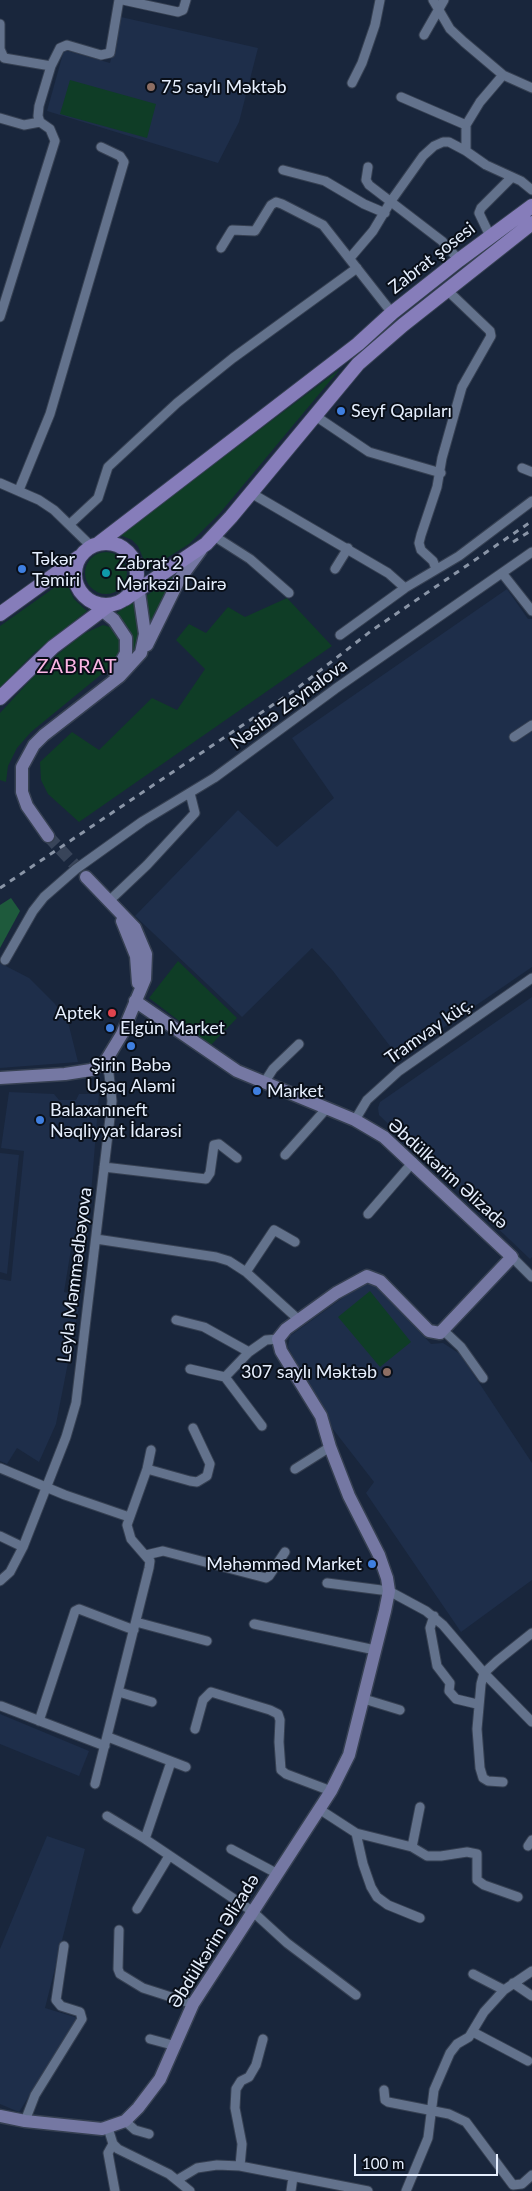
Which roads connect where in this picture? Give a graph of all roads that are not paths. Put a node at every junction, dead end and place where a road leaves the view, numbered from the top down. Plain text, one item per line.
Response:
1 (119, 0) edge
2 (123, 0) edge
3 (186, 0) edge
4 (380, 0) edge
5 (433, 0) edge
6 (444, 0) edge
7 (440, 9) junction
8 (0, 24) edge
9 (424, 35) dead end
10 (51, 66) junction
11 (504, 74) junction
12 (352, 83) dead end
13 (532, 88) edge
14 (401, 97) dead end
15 (0, 118) edge
16 (40, 122) junction
17 (466, 125) junction
18 (101, 147) dead end
19 (466, 150) junction
20 (368, 167) dead end
21 (283, 170) dead end
22 (512, 176) junction
23 (532, 190) edge
24 (390, 201) junction
25 (532, 206) edge
26 (385, 213) junction
27 (532, 223) edge
28 (490, 236) junction
29 (221, 248) dead end
30 (350, 258) junction
31 (459, 260) junction
32 (357, 268) junction
33 (447, 290) junction
34 (392, 313) junction
35 (0, 316) edge
36 (314, 415) junction
37 (522, 468) dead end
38 (532, 472) edge
39 (441, 473) junction
40 (0, 483) edge
41 (19, 490) junction
42 (251, 493) junction
43 (532, 500) edge
44 (70, 524) junction
45 (210, 540) junction
46 (95, 544) junction
47 (348, 548) junction
48 (532, 552) edge
49 (79, 558) junction
50 (335, 569) dead end
51 (436, 569) junction
52 (502, 573) junction
53 (138, 584) junction
54 (405, 588) junction
55 (289, 593) dead end
56 (101, 606) junction
57 (532, 611) edge
58 (0, 614) edge
59 (340, 635) dead end
60 (141, 653) junction
61 (98, 691) junction
62 (0, 698) edge
63 (532, 724) edge
64 (514, 737) dead end
65 (190, 793) junction
66 (48, 836) tunnel mouth
67 (86, 877) tunnel mouth
68 (109, 901) junction
69 (5, 960) dead end
70 (532, 978) edge
71 (137, 996) junction
72 (299, 1044) dead end
73 (105, 1062) junction
74 (0, 1078) edge
75 (264, 1083) junction
76 (327, 1108) junction
77 (355, 1120) junction
78 (285, 1155) dead end
79 (237, 1158) dead end
80 (413, 1162) junction
81 (104, 1166) junction
82 (368, 1214) dead end
83 (96, 1239) junction
84 (295, 1242) dead end
85 (512, 1256) junction
86 (246, 1272) junction
87 (532, 1277) edge
88 (176, 1320) dead end
89 (299, 1320) junction
90 (444, 1330) junction
91 (278, 1339) junction
92 (249, 1352) junction
93 (190, 1369) dead end
94 (224, 1377) junction
95 (483, 1378) dead end
96 (262, 1426) dead end
97 (193, 1428) dead end
98 (330, 1447) junction
99 (151, 1450) dead end
100 (0, 1468) edge
101 (147, 1469) junction
102 (295, 1469) dead end
103 (47, 1488) junction
104 (129, 1517) junction
105 (0, 1536) edge
106 (24, 1547) junction
107 (285, 1552) dead end
108 (146, 1554) junction
109 (0, 1581) edge
110 (327, 1583) dead end
111 (389, 1590) junction
112 (434, 1616) junction
113 (254, 1624) dead end
114 (135, 1626) junction
115 (532, 1633) edge
116 (207, 1641) dead end
117 (375, 1650) junction
118 (484, 1673) junction
119 (119, 1692) junction
120 (364, 1699) junction
121 (152, 1702) dead end
122 (477, 1704) junction
123 (1, 1706) edge
124 (400, 1710) dead end
125 (39, 1721) junction
126 (532, 1722) edge
127 (195, 1728) dead end
128 (106, 1742) junction
129 (171, 1762) junction
130 (186, 1767) dead end
131 (502, 1782) dead end
132 (95, 1784) dead end
133 (332, 1791) junction
134 (420, 1807) dead end
135 (319, 1809) junction
136 (107, 1816) dead end
137 (356, 1833) junction
138 (145, 1838) junction
139 (412, 1847) junction
140 (231, 1849) dead end
141 (169, 1856) junction
142 (276, 1873) junction
143 (518, 1897) dead end
144 (137, 1909) dead end
145 (252, 1911) junction
146 (420, 1918) dead end
147 (119, 1930) dead end
148 (64, 1946) dead end
149 (532, 1971) edge
150 (473, 1974) dead end
151 (513, 1983) junction
152 (504, 1990) junction
153 (356, 1995) dead end
154 (532, 1996) edge
155 (193, 2004) junction
156 (473, 2032) junction
157 (150, 2039) dead end
158 (263, 2039) dead end
159 (176, 2046) junction
160 (528, 2061) dead end
161 (384, 2090) dead end
162 (432, 2112) junction
163 (0, 2116) edge
164 (124, 2121) junction
165 (25, 2122) junction
166 (108, 2128) junction
167 (149, 2134) dead end
168 (113, 2144) junction
169 (240, 2166) junction
170 (532, 2175) edge
171 (293, 2177) junction
172 (177, 2180) junction
173 (520, 2188) edge
174 (115, 2191) edge
175 (190, 2191) edge
176 (291, 2191) edge
177 (368, 2191) edge
178 (406, 2191) edge

1 - 10 street
2 - 3 street
4 - 12 street
5 - 7 street
6 - 7 street
7 - 9 street
7 - 11 street
8 - 10 street
10 - 16 street
11 - 13 street
11 - 17 street
14 - 17 street
15 - 16 street
16 - 35 street
17 - 19 street
18 - 41 street
19 - 22 street
19 - 24 street
20 - 24 street
21 - 26 street
22 - 23 street
22 - 28 street
24 - 26 street
24 - 31 street
25 - 28 main road, Zabrat şosesi
26 - 30 street
27 - 33 main road, Zabrat şosesi
28 - 31 main road, Zabrat şosesi
29 - 30 street
30 - 32 street
31 - 34 main road, Zabrat şosesi
32 - 34 street
32 - 44 street
33 - 36 main road, Zabrat şosesi
33 - 39 street
34 - 46 main road, Zabrat şosesi
36 - 39 street
36 - 42 main road, Zabrat şosesi
37 - 38 street
39 - 51 street
40 - 41 street
41 - 44 street
42 - 45 main road, Zabrat şosesi
42 - 47 street
43 - 51 street
44 - 46 street
45 - 53 main road, Zabrat şosesi
45 - 55 street
45 - 60 street
46 - 49 main road
46 - 53 main road
47 - 50 street
47 - 54 street
48 - 52 street, Nəsibə Zeynalova
49 - 56 main road
49 - 58 main road
51 - 54 street
52 - 57 street
52 - 65 street, Nəsibə Zeynalova
53 - 56 main road
53 - 60 street
54 - 59 street
56 - 61 street
56 - 62 main road
60 - 61 street
61 - 66 street
63 - 64 street
65 - 68 street
65 - 69 street, Nəsibə Zeynalova
67 - 68 street
68 - 71 street
70 - 77 street, Tramvay küç.
71 - 73 street
71 - 75 street, Əbdülkərim Əlizadə
72 - 75 street
73 - 74 street
73 - 81 street, Leyla Məmmədbəyova
75 - 76 street, Əbdülkərim Əlizadə
76 - 77 street, Əbdülkərim Əlizadə
76 - 78 street
77 - 80 street, Əbdülkərim Əlizadə
79 - 81 street
80 - 82 street
80 - 85 street, Əbdülkərim Əlizadə
81 - 83 street, Leyla Məmmədbəyova
83 - 86 street
83 - 103 street, Leyla Məmmədbəyova
84 - 86 street
85 - 87 street
85 - 90 street
86 - 89 street
88 - 92 street
89 - 90 street
89 - 91 street
90 - 95 street
91 - 92 street
91 - 98 street, Əbdülkərim Əlizadə
92 - 94 street
93 - 94 street
94 - 96 street
97 - 101 street
98 - 102 street
98 - 111 street, Əbdülkərim Əlizadə
99 - 101 street
100 - 103 street
101 - 104 street
103 - 104 street
103 - 106 street, Leyla Məmmədbəyova
104 - 108 street
105 - 106 street
106 - 109 street, Leyla Məmmədbəyova
107 - 108 street
108 - 114 street
110 - 111 street
111 - 112 street
111 - 117 street, Əbdülkərim Əlizadə
112 - 118 street
112 - 122 street
113 - 117 street
114 - 116 street
114 - 119 street
114 - 125 street
115 - 118 street
117 - 120 street, Əbdülkərim Əlizadə
118 - 122 street
118 - 126 street
119 - 121 street
119 - 128 street
120 - 124 street
120 - 133 street, Əbdülkərim Əlizadə
122 - 131 street
123 - 125 street
125 - 128 street
127 - 133 street
128 - 129 street
128 - 132 street
129 - 130 street
129 - 138 street
133 - 135 street, Əbdülkərim Əlizadə
134 - 139 street
135 - 137 street
135 - 142 street, Əbdülkərim Əlizadə
136 - 138 street
137 - 139 street
137 - 146 street
138 - 141 street
139 - 143 street
140 - 142 street
141 - 144 street
141 - 145 street
142 - 145 street, Əbdülkərim Əlizadə
145 - 153 street
145 - 155 street, Əbdülkərim Əlizadə
147 - 155 street
148 - 165 street
149 - 151 street
150 - 152 street
151 - 152 street
151 - 154 street
152 - 156 street
155 - 159 street, Əbdülkərim Əlizadə
156 - 160 street
156 - 162 street
157 - 159 street
158 - 169 street
159 - 164 street, Əbdülkərim Əlizadə
161 - 162 street
162 - 173 street
162 - 178 street
163 - 165 street
164 - 166 street, Əbdülkərim Əlizadə
164 - 167 street
165 - 166 street
166 - 168 street
168 - 172 street
168 - 174 street
169 - 171 street
169 - 172 street
170 - 173 street
171 - 176 street
171 - 177 street
172 - 175 street

